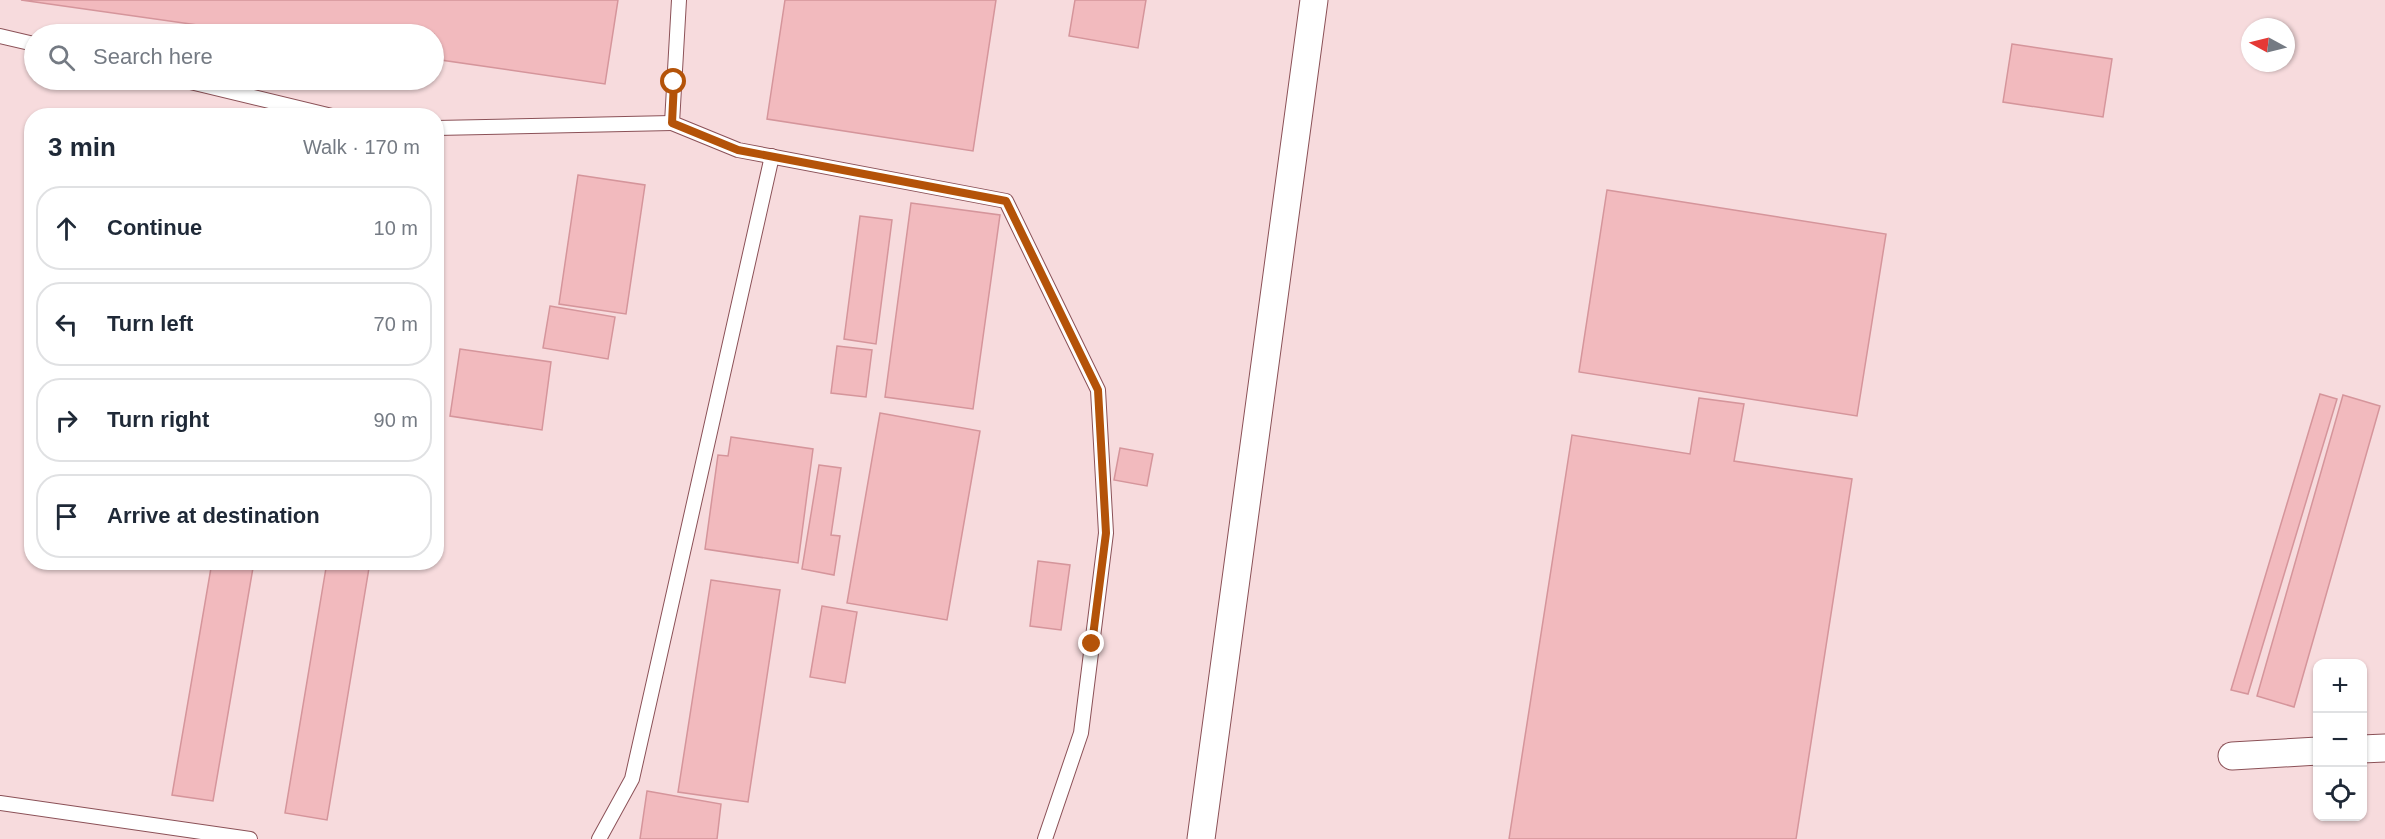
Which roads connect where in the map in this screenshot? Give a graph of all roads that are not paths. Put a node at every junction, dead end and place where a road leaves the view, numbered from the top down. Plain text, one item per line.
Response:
1 (679, 0) edge
2 (1314, 0) edge
3 (0, 36) edge
4 (24, 42) edge
5 (224, 90) edge
6 (299, 108) edge
7 (672, 123) junction
8 (444, 128) edge
9 (772, 156) junction
10 (2385, 748) edge
11 (2367, 749) edge
12 (2313, 751) edge
13 (2232, 756) dead end
14 (0, 803) edge
15 (250, 839) edge
16 (599, 839) edge
17 (1045, 839) edge
18 (1201, 839) edge

1 - 7 lane
2 - 18 street
3 - 4 lane
5 - 6 lane
7 - 8 lane
7 - 9 lane
9 - 16 lane
9 - 17 lane
10 - 11 street
12 - 13 street
14 - 15 lane

